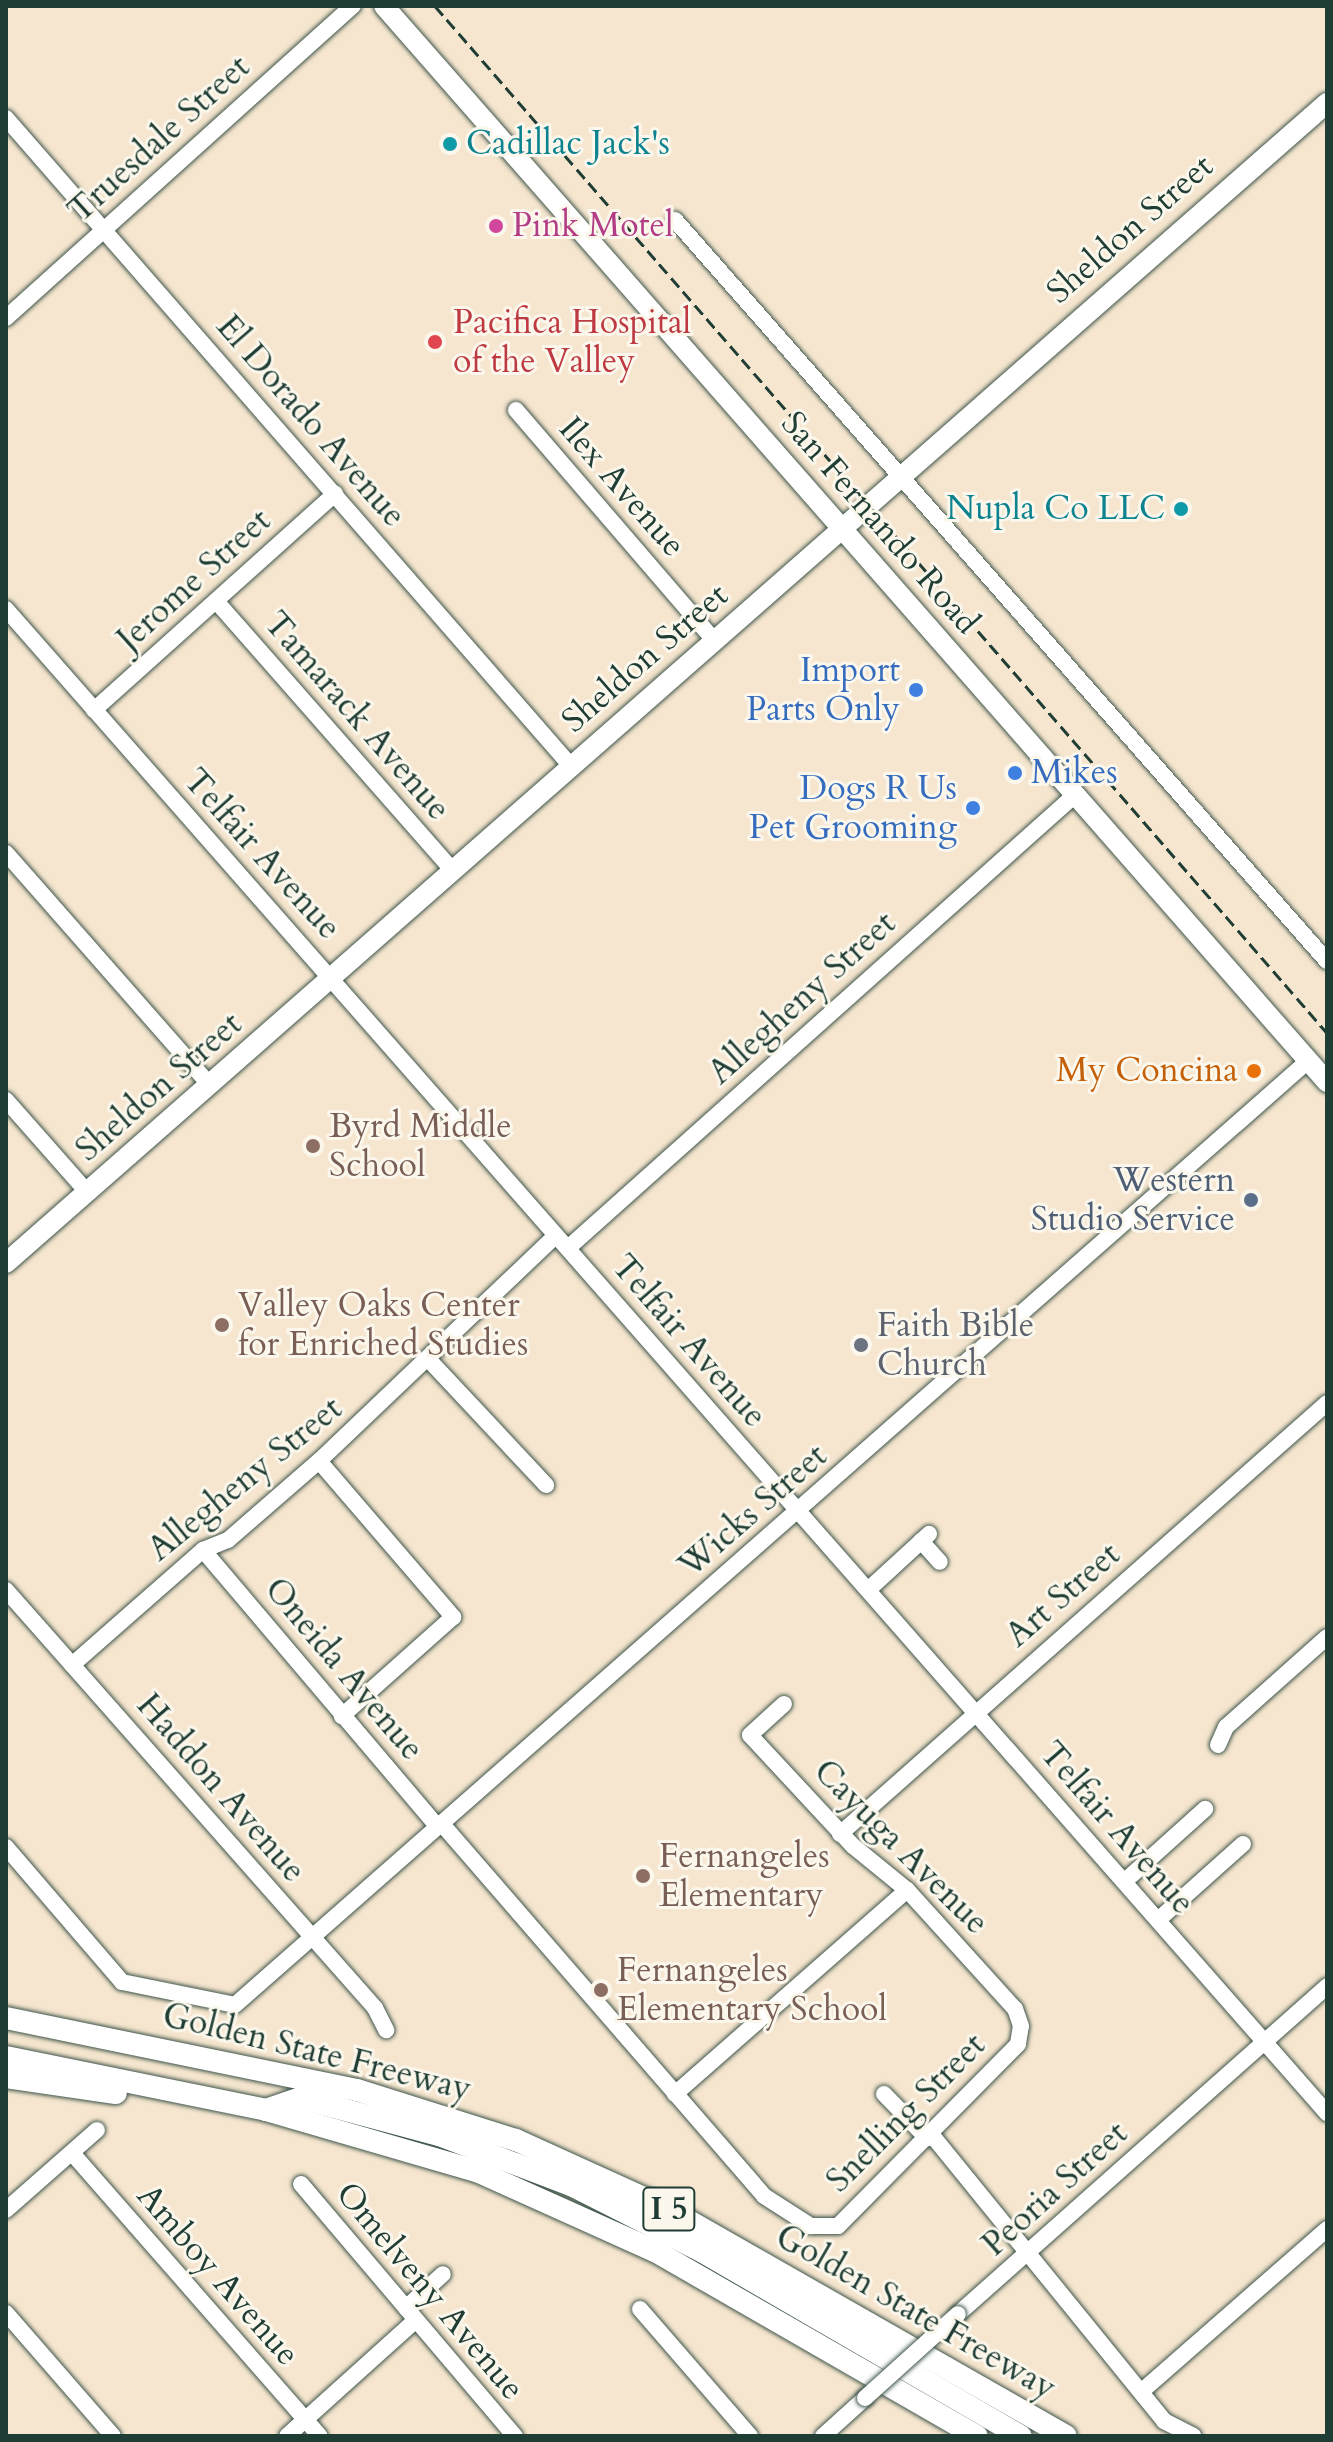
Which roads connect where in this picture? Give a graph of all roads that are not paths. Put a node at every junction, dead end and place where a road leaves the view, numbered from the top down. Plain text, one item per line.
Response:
1 (353, 6) edge
2 (384, 6) edge
3 (1327, 103) edge
4 (6, 118) edge
5 (675, 220) dead end
6 (104, 228) junction
7 (6, 318) edge
8 (516, 410) dead end
9 (899, 475) junction
10 (335, 494) junction
11 (840, 527) junction
12 (216, 601) junction
13 (6, 609) edge
14 (714, 640) junction
15 (94, 710) junction
16 (570, 765) junction
17 (1076, 794) junction
18 (6, 853) edge
19 (452, 870) junction
20 (1327, 961) edge
21 (331, 978) junction
22 (1308, 1061) junction
23 (1327, 1082) edge
24 (210, 1085) junction
25 (6, 1100) edge
26 (87, 1192) junction
27 (562, 1242) junction
28 (6, 1263) edge
29 (430, 1361) junction
30 (1327, 1403) edge
31 (319, 1461) junction
32 (546, 1485) dead end
33 (798, 1512) junction
34 (203, 1550) junction
35 (940, 1562) dead end
36 (6, 1590) edge
37 (868, 1590) junction
38 (1327, 1637) edge
39 (72, 1665) junction
40 (784, 1704) dead end
41 (976, 1712) junction
42 (342, 1716) junction
43 (1218, 1745) dead end
44 (1198, 1810) dead end
45 (440, 1826) junction
46 (840, 1834) junction
47 (1243, 1844) dead end
48 (6, 1847) edge
49 (1125, 1881) junction
50 (907, 1890) junction
51 (1158, 1920) junction
52 (314, 1939) junction
53 (1327, 1986) edge
54 (6, 2002) edge
55 (6, 2018) edge
56 (45, 2025) junction
57 (386, 2030) dead end
58 (1264, 2041) junction
59 (1018, 2044) joint
60 (6, 2057) edge
61 (238, 2063) junction
62 (6, 2077) edge
63 (675, 2094) junction
64 (884, 2094) dead end
65 (219, 2100) junction
66 (266, 2110) junction
67 (1327, 2113) edge
68 (97, 2130) dead end
69 (929, 2136) junction
70 (72, 2153) junction
71 (301, 2184) dead end
72 (6, 2210) edge
73 (838, 2226) joint
74 (1327, 2229) edge
75 (1026, 2256) junction
76 (443, 2274) dead end
77 (640, 2309) dead end
78 (6, 2313) edge
79 (411, 2314) junction
80 (1142, 2391) junction
81 (303, 2417) junction
82 (113, 2436) edge
83 (287, 2436) edge
84 (320, 2436) edge
85 (515, 2436) edge
86 (750, 2436) edge
87 (823, 2436) edge
88 (977, 2436) edge
89 (1020, 2436) edge
90 (1037, 2436) edge
91 (1065, 2436) edge
92 (1193, 2436) edge

1 - 6 street, Truesdale Street
2 - 11 main road, San Fernando Road
3 - 9 main road, Sheldon Street
4 - 6 street, El Dorado Avenue
5 - 9 street, San Fernando Road
6 - 7 street, Truesdale Street
6 - 10 street, El Dorado Avenue
8 - 14 street, Ilex Avenue
9 - 11 main road, Sheldon Street
9 - 20 street, San Fernando Road
10 - 12 street, Jerome Street
10 - 16 street, El Dorado Avenue
11 - 14 main road, Sheldon Street
11 - 17 main road, San Fernando Road
12 - 15 street, Jerome Street
12 - 19 street, Tamarack Avenue
13 - 15 street, Telfair Avenue
14 - 16 main road, Sheldon Street
15 - 21 street, Telfair Avenue
16 - 19 main road, Sheldon Street
17 - 22 main road, San Fernando Road
17 - 27 street, Allegheny Street
18 - 24 street
19 - 21 main road, Sheldon Street
21 - 24 main road, Sheldon Street
21 - 27 street, Telfair Avenue
22 - 23 main road, San Fernando Road
22 - 33 street, Wicks Street
24 - 26 main road, Sheldon Street
25 - 26 street
26 - 28 main road, Sheldon Street
27 - 29 street, Allegheny Street
27 - 33 street, Telfair Avenue
29 - 31 street, Allegheny Street
29 - 32 street
30 - 41 street, Art Street
31 - 34 street, Allegheny Street
31 - 42 street
33 - 37 street, Telfair Avenue
33 - 45 street, Wicks Street
34 - 39 street, Allegheny Street
34 - 42 street, Oneida Avenue
35 - 37 street
36 - 39 street, Haddon Avenue
37 - 41 street, Telfair Avenue
38 - 43 street
39 - 52 street, Haddon Avenue
40 - 46 street, Cayuga Avenue
41 - 46 street, Art Street
41 - 49 street, Telfair Avenue
42 - 45 street, Oneida Avenue
44 - 49 street
45 - 52 street, Wicks Street
45 - 63 street, Oneida Avenue
46 - 50 street, Cayuga Avenue
47 - 51 street
48 - 52 street, Wicks Street
49 - 51 street, Telfair Avenue
50 - 59 street, Cayuga Avenue
50 - 63 street
51 - 58 street, Telfair Avenue
52 - 57 street, Haddon Avenue
53 - 58 street, Peoria Street
54 - 56 highway
55 - 56 highway, Golden State Freeway / I 5
56 - 61 highway, Golden State Freeway / I 5
58 - 67 street, Telfair Avenue
58 - 75 street, Peoria Street
59 - 69 street, Snelling Street
60 - 65 highway, Golden State Freeway / I 5
61 - 90 highway
61 - 91 highway, Golden State Freeway / I 5
62 - 65 highway
63 - 73 street, Oneida Avenue
64 - 69 street
65 - 66 highway, Golden State Freeway / I 5
66 - 88 highway, Golden State Freeway / I 5
66 - 89 highway
68 - 70 street
69 - 73 street, Snelling Street
69 - 75 street
70 - 72 street
70 - 81 street, Amboy Avenue
71 - 79 street, Omelveny Avenue
74 - 80 street
75 - 80 street
75 - 87 street, Peoria Street, bridge
76 - 79 street
77 - 86 street
78 - 82 street
79 - 81 street
79 - 85 street, Omelveny Avenue
80 - 92 street
81 - 83 street
81 - 84 street, Amboy Avenue

